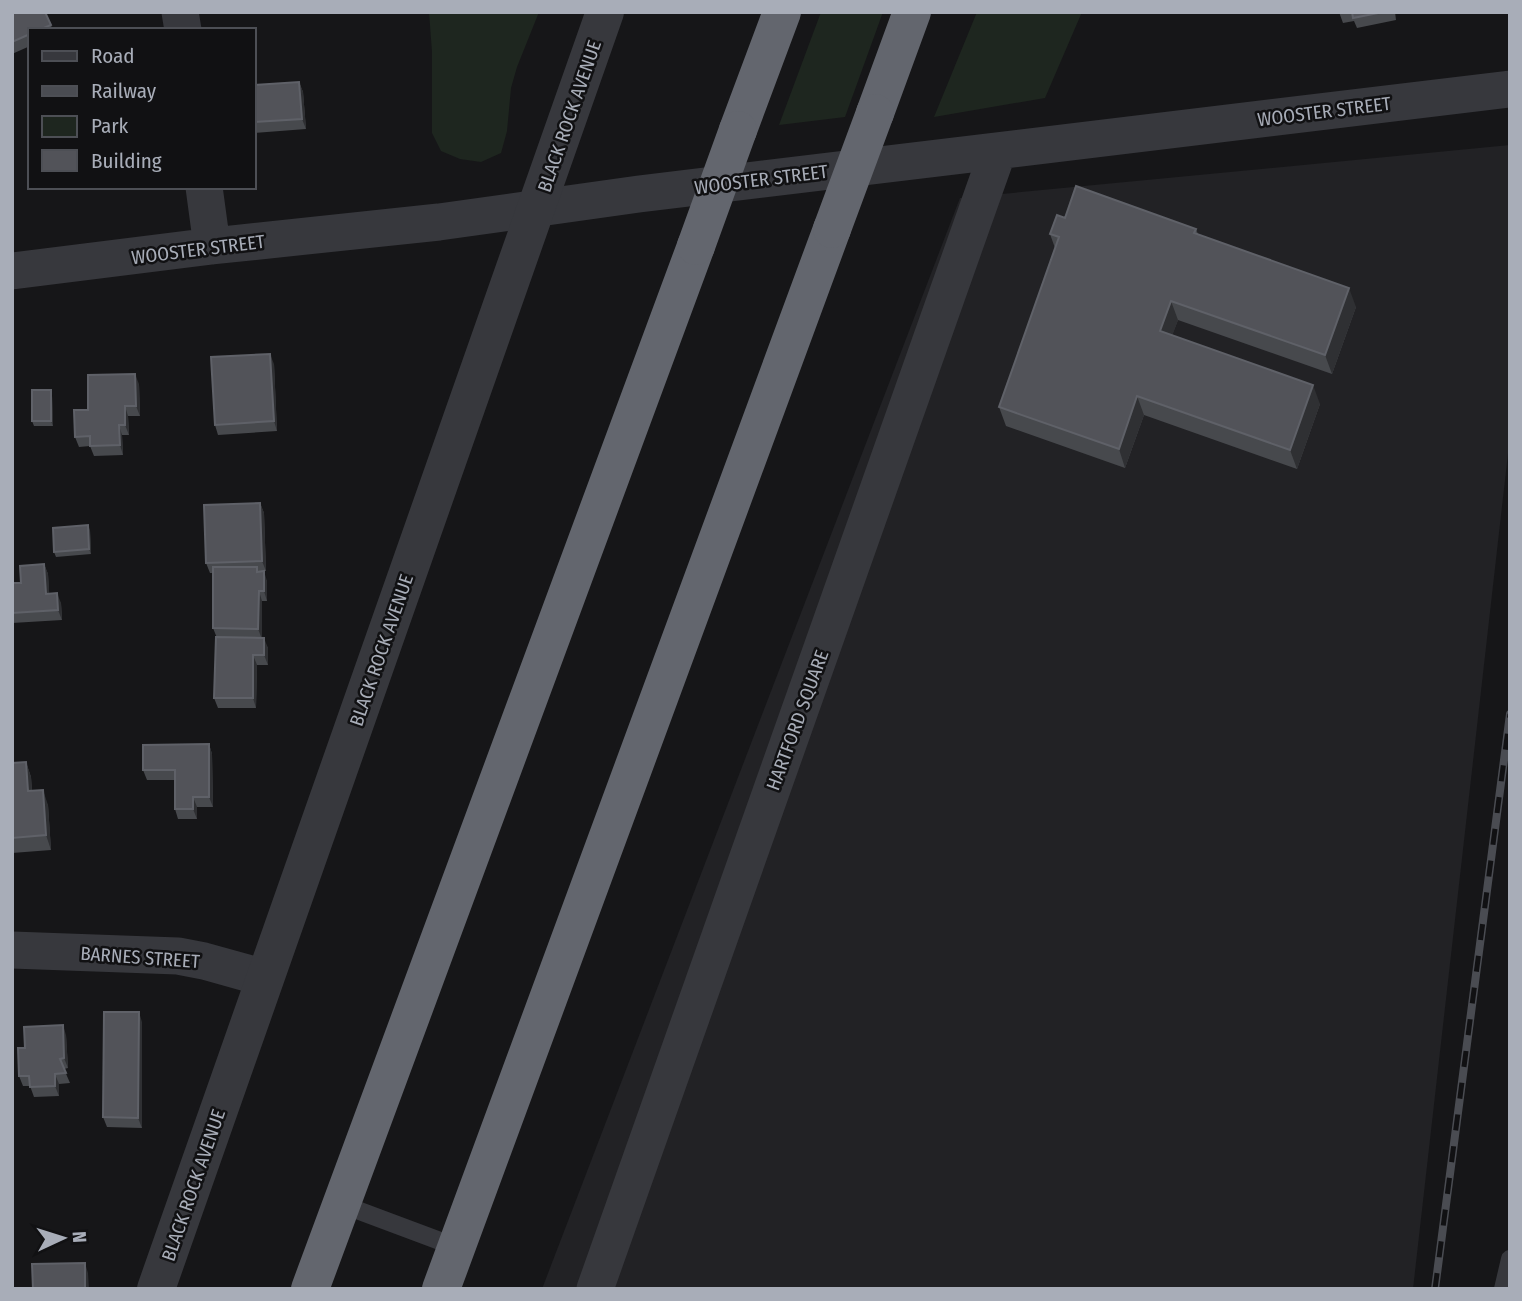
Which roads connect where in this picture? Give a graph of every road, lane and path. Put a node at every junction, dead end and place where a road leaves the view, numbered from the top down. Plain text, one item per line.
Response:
1 (605, 12) edge
2 (782, 12) edge
3 (912, 12) edge
4 (1510, 89) edge
5 (998, 151) junction
6 (204, 189) edge
7 (537, 208) junction
8 (212, 246) junction
9 (12, 271) edge
10 (12, 950) edge
11 (265, 978) junction
12 (341, 1205) junction
13 (456, 1247) junction
14 (1510, 1259) edge
15 (156, 1289) edge
16 (310, 1289) edge
17 (441, 1289) edge
18 (596, 1289) edge
19 (1503, 1289) edge

1 - 7 street, BLACK ROCK AVENUE
2 - 12 highway, bridge
3 - 13 highway, bridge
4 - 5 street, WOOSTER STREET
5 - 7 street, WOOSTER STREET
5 - 18 street, HARTFORD SQUARE
6 - 8 street
7 - 8 street, WOOSTER STREET
7 - 11 street, BLACK ROCK AVENUE
8 - 9 street, WOOSTER STREET
10 - 11 street, BARNES STREET
11 - 15 street, BLACK ROCK AVENUE
12 - 13 lane
12 - 16 highway
13 - 17 highway
14 - 19 lane

